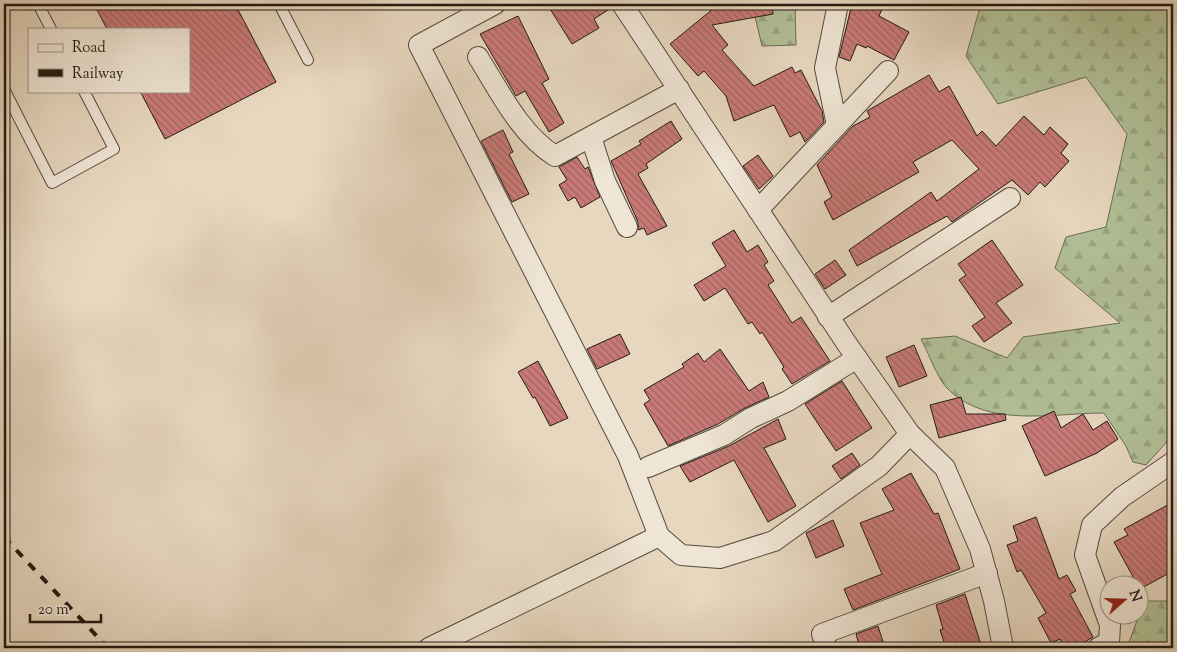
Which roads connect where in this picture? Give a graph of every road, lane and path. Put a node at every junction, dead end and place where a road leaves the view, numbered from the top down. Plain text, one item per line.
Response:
1 (38, 4) edge
2 (279, 4) edge
3 (495, 4) edge
4 (622, 4) edge
5 (838, 4) edge
6 (50, 28) edge
7 (478, 57) dead end
8 (308, 60) dead end
9 (888, 71) dead end
10 (4, 89) edge
11 (679, 89) junction
12 (85, 92) edge
13 (837, 125) junction
14 (591, 137) junction
15 (1010, 198) dead end
16 (758, 210) junction
17 (627, 227) dead end
18 (828, 317) junction
19 (857, 358) junction
20 (910, 434) junction
21 (1173, 462) edge
22 (648, 467) dead end
23 (659, 536) junction
24 (987, 573) junction
25 (429, 648) edge
26 (828, 648) edge
27 (1003, 648) edge
28 (1098, 648) edge

1 - 6 lane
2 - 8 lane
3 - 23 street
4 - 11 street
5 - 13 street
7 - 14 street
9 - 13 street
10 - 12 lane
11 - 14 street
11 - 16 street
13 - 16 street
14 - 17 street
15 - 18 street
16 - 18 street
18 - 19 street
19 - 20 street
19 - 22 street
20 - 23 street
20 - 24 street
21 - 28 street
23 - 25 street
24 - 26 street
24 - 27 street

